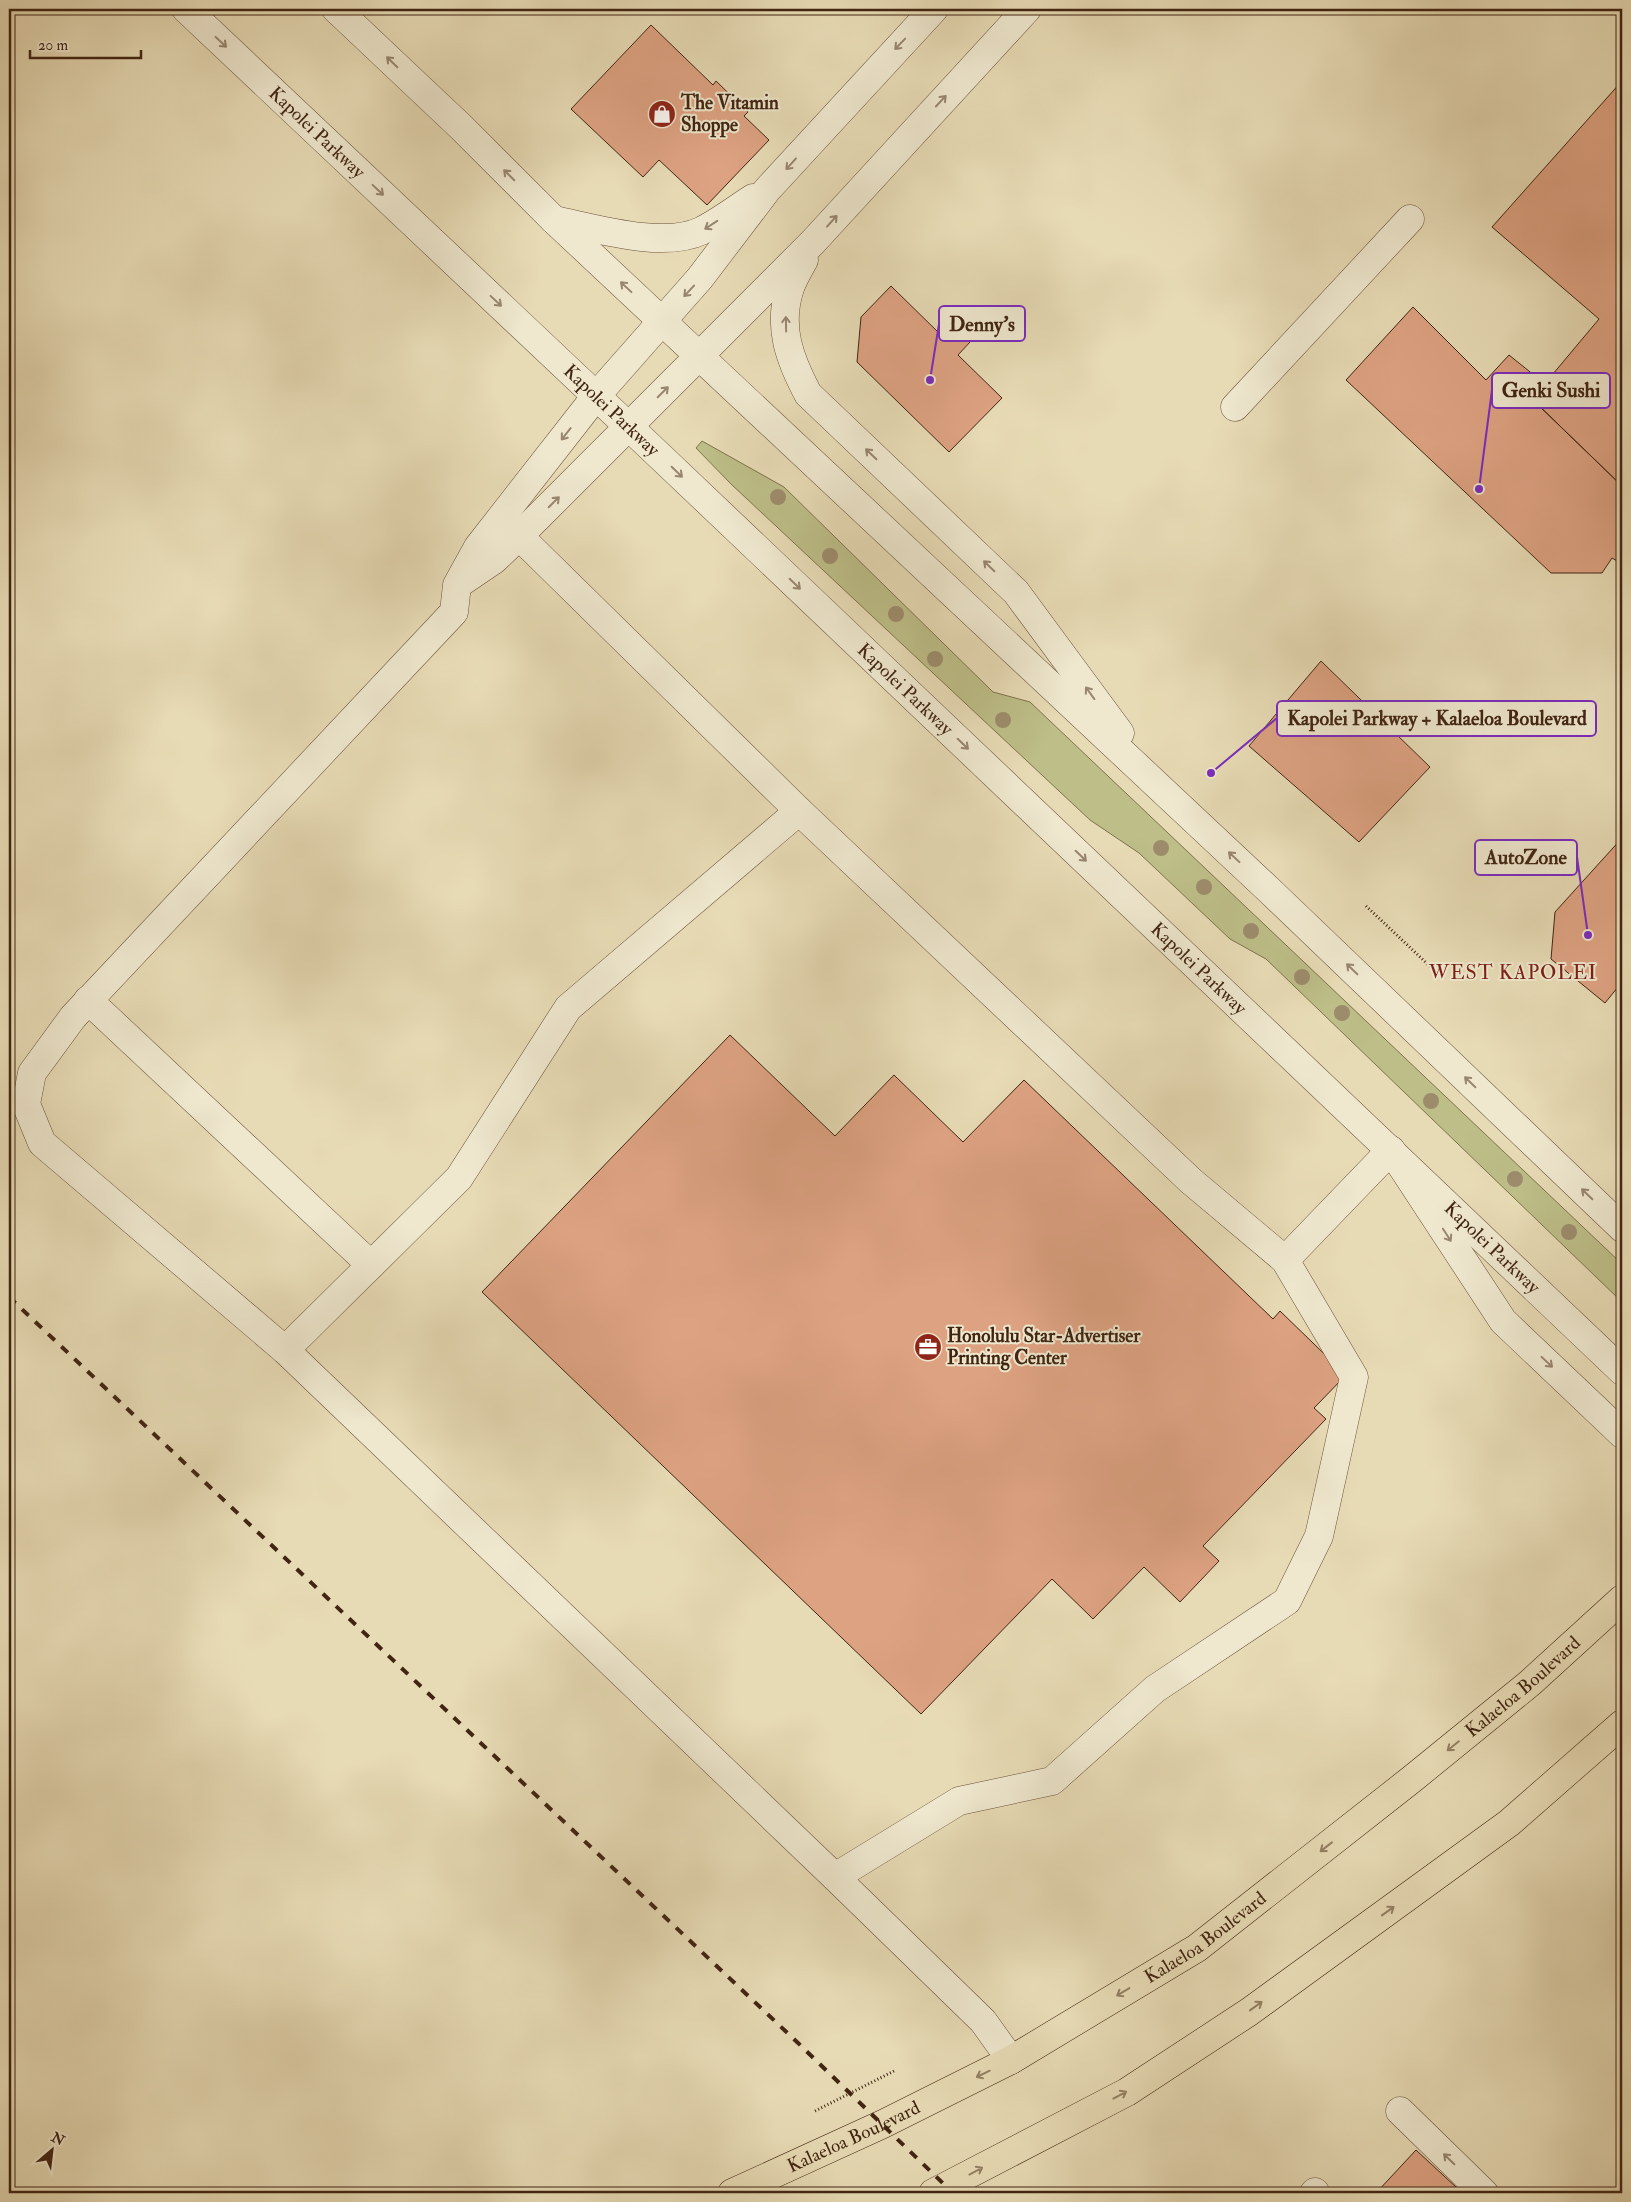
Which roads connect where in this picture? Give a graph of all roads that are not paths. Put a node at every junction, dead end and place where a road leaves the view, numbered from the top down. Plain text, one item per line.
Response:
1 (186, 9) edge
2 (336, 9) edge
3 (934, 9) edge
4 (1027, 9) edge
5 (767, 190) junction
6 (1410, 219) dead end
7 (554, 220) junction
8 (812, 242) junction
9 (662, 321) junction
10 (700, 356) junction
11 (596, 396) junction
12 (1235, 407) dead end
13 (629, 427) junction
14 (519, 536) junction
15 (457, 585) junction
16 (1160, 789) junction
17 (800, 811) junction
18 (88, 1000) junction
19 (1391, 1150) junction
20 (1622, 1228) edge
21 (1285, 1260) junction
22 (371, 1265) junction
23 (285, 1350) junction
24 (1622, 1371) edge
25 (1622, 1434) edge
26 (1622, 1599) edge
27 (1622, 1724) edge
28 (835, 1876) junction
29 (1011, 2060) junction
30 (1400, 2111) dead end
31 (732, 2193) edge
32 (933, 2193) edge
33 (1484, 2193) edge

1 -> 11 street, Kapolei Parkway
7 -> 2 street
3 -> 5 street
8 -> 4 street
5 -> 7 street
5 -> 9 street
6 - 12 street
9 -> 7 street
8 - 10 street
16 -> 8 street
9 - 10 street
9 - 11 street
13 -> 10 street
10 - 16 street
11 - 13 street, Kapolei Parkway
11 -> 15 street
14 -> 13 street
13 -> 19 street, Kapolei Parkway
14 - 15 street
14 - 17 street
15 - 18 street
20 -> 16 street
17 - 21 street
17 - 22 street
18 - 22 street
18 - 23 street
19 - 21 street
19 - 24 street, Kapolei Parkway
19 -> 25 street
21 - 28 street
22 - 23 street
23 - 28 street
26 -> 29 main road, Kalaeloa Boulevard
32 -> 27 main road
28 - 29 street
29 -> 31 main road, Kalaeloa Boulevard
33 -> 30 street

